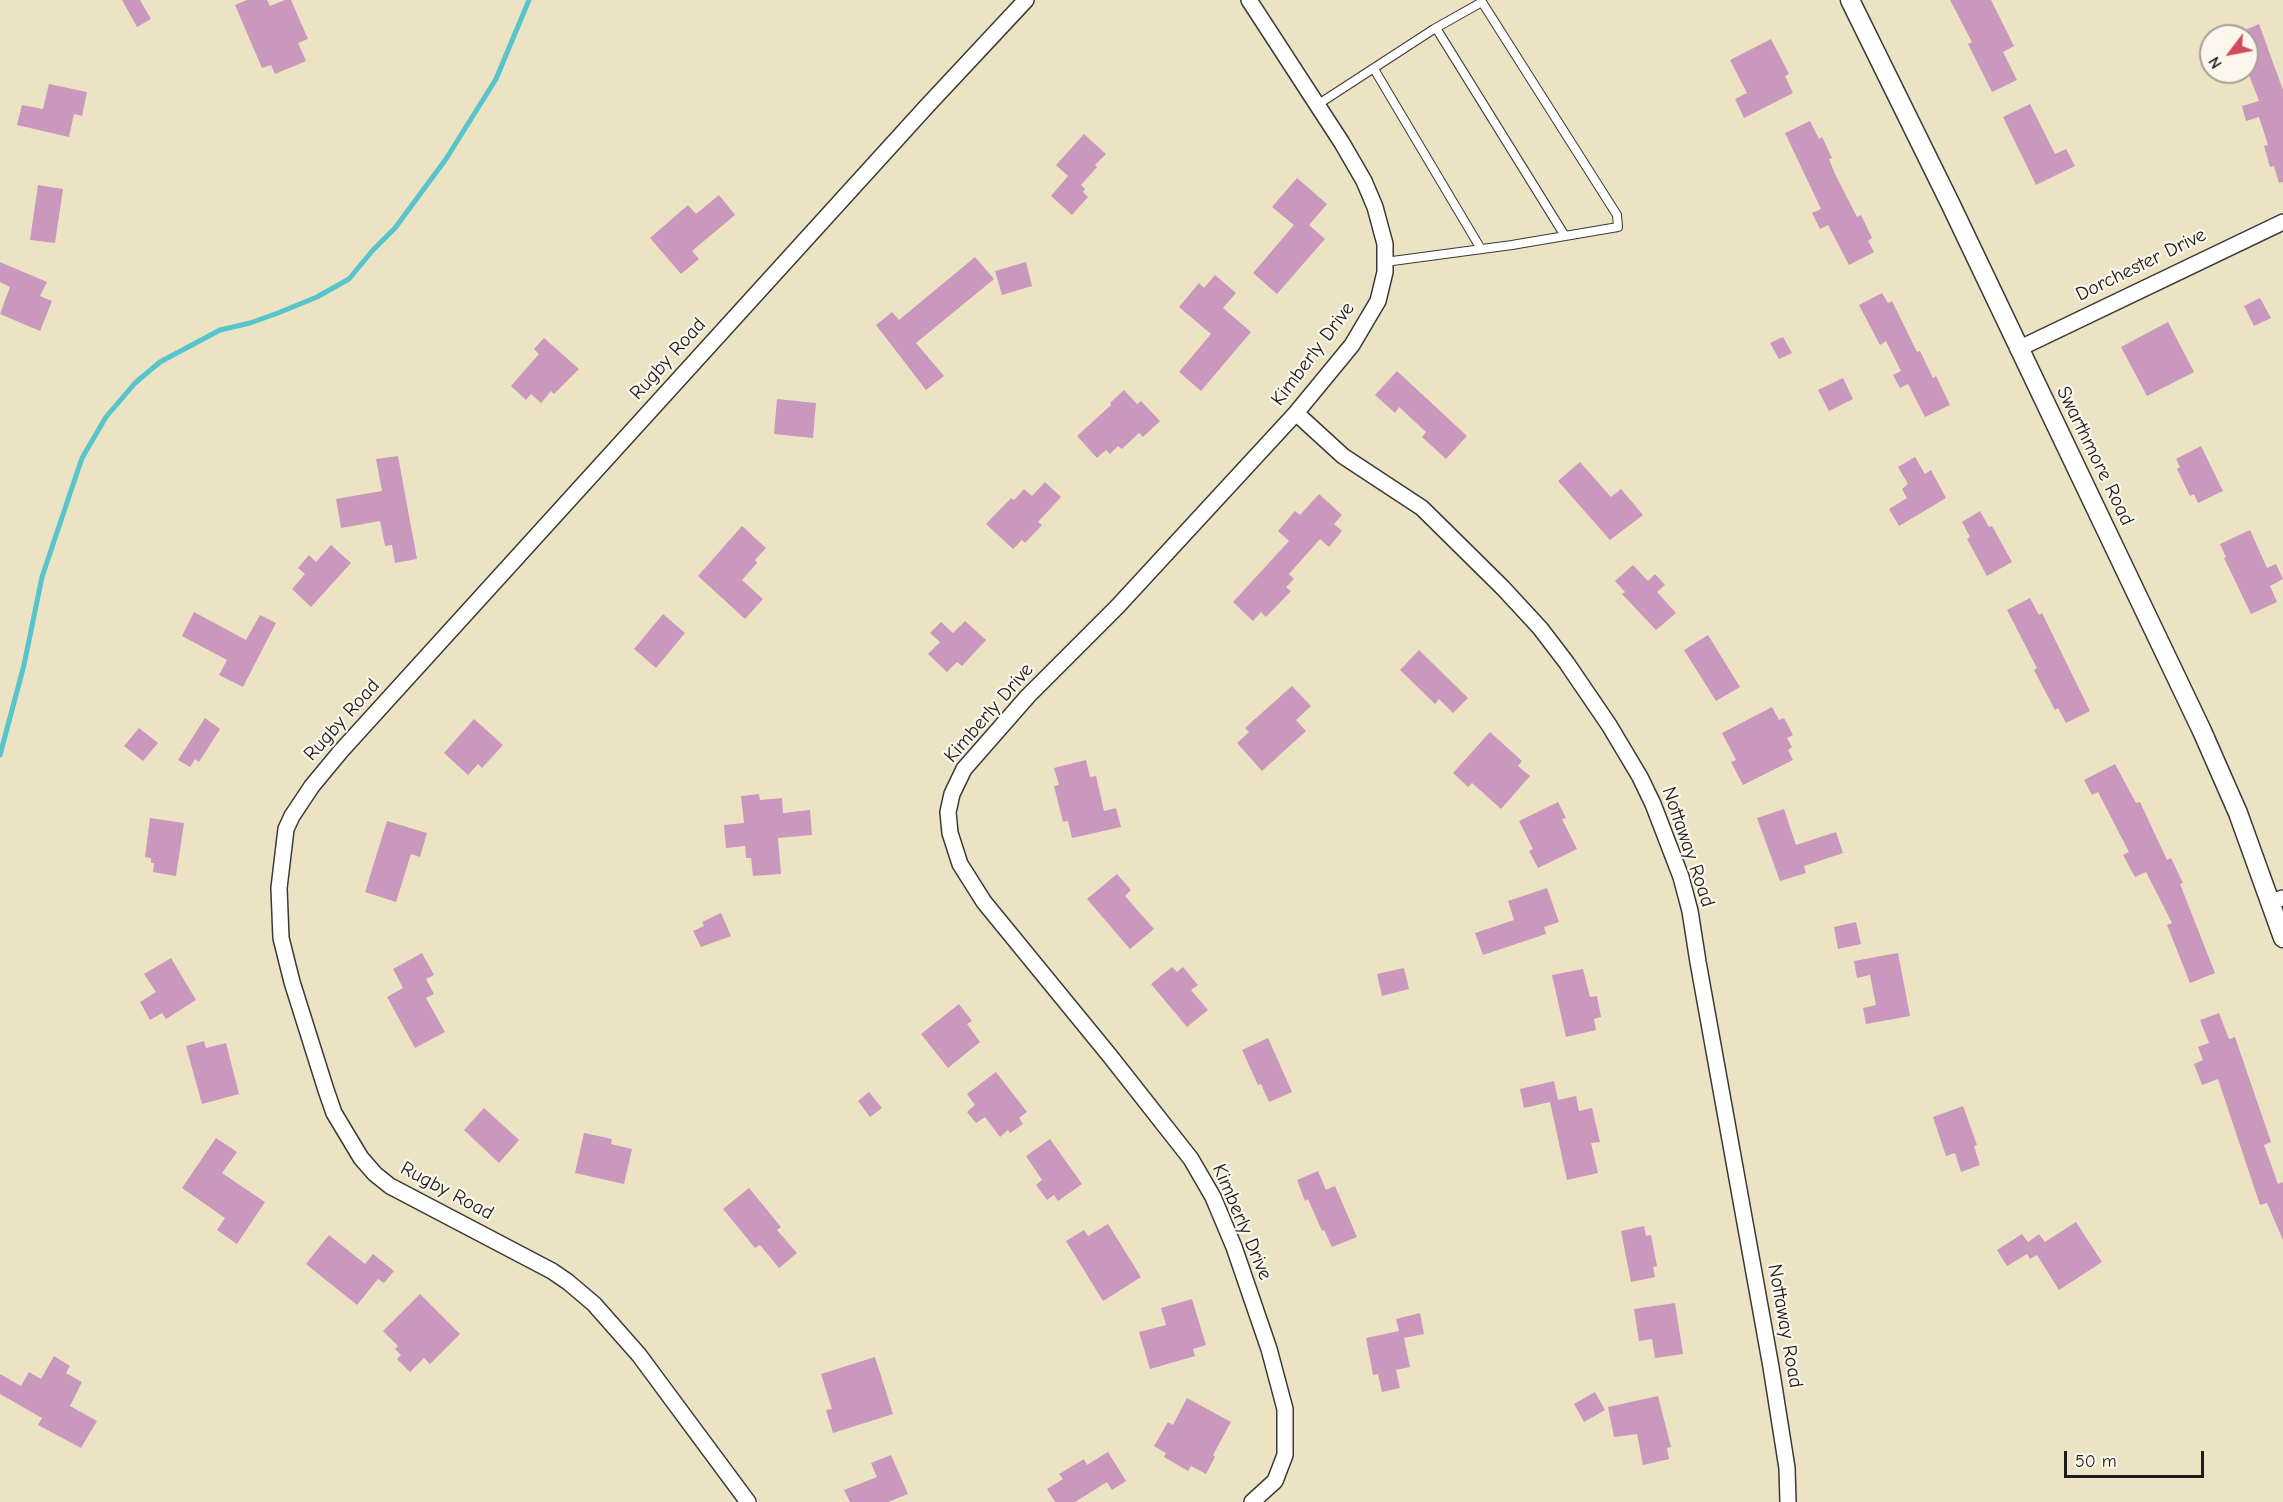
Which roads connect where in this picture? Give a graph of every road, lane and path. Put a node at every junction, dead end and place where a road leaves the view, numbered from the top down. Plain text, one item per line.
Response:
1 (1026, 0) edge
2 (1249, 0) edge
3 (1850, 0) edge
4 (1436, 28) junction
5 (1374, 69) junction
6 (1317, 105) junction
7 (2283, 222) edge
8 (1565, 236) junction
9 (1481, 249) junction
10 (1385, 262) junction
11 (2018, 349) junction
12 (1296, 414) junction
13 (2277, 900) edge
14 (2283, 938) edge
15 (748, 1502) edge
16 (1252, 1502) edge
17 (1788, 1502) edge

1 - 15 street, Rugby Road
2 - 6 street, Kimberly Drive
3 - 11 street, Swarthmore Road
4 - 5 lane
4 - 8 lane
4 - 8 lane
5 - 6 lane
5 - 9 lane
6 - 10 street, Kimberly Drive
7 - 11 street, Dorchester Drive
8 - 9 lane
9 - 10 lane
10 - 12 street, Kimberly Drive
11 - 13 street, Swarthmore Road
12 - 16 street, Kimberly Drive
12 - 17 street, Nottaway Road
13 - 14 street, Swarthmore Road

